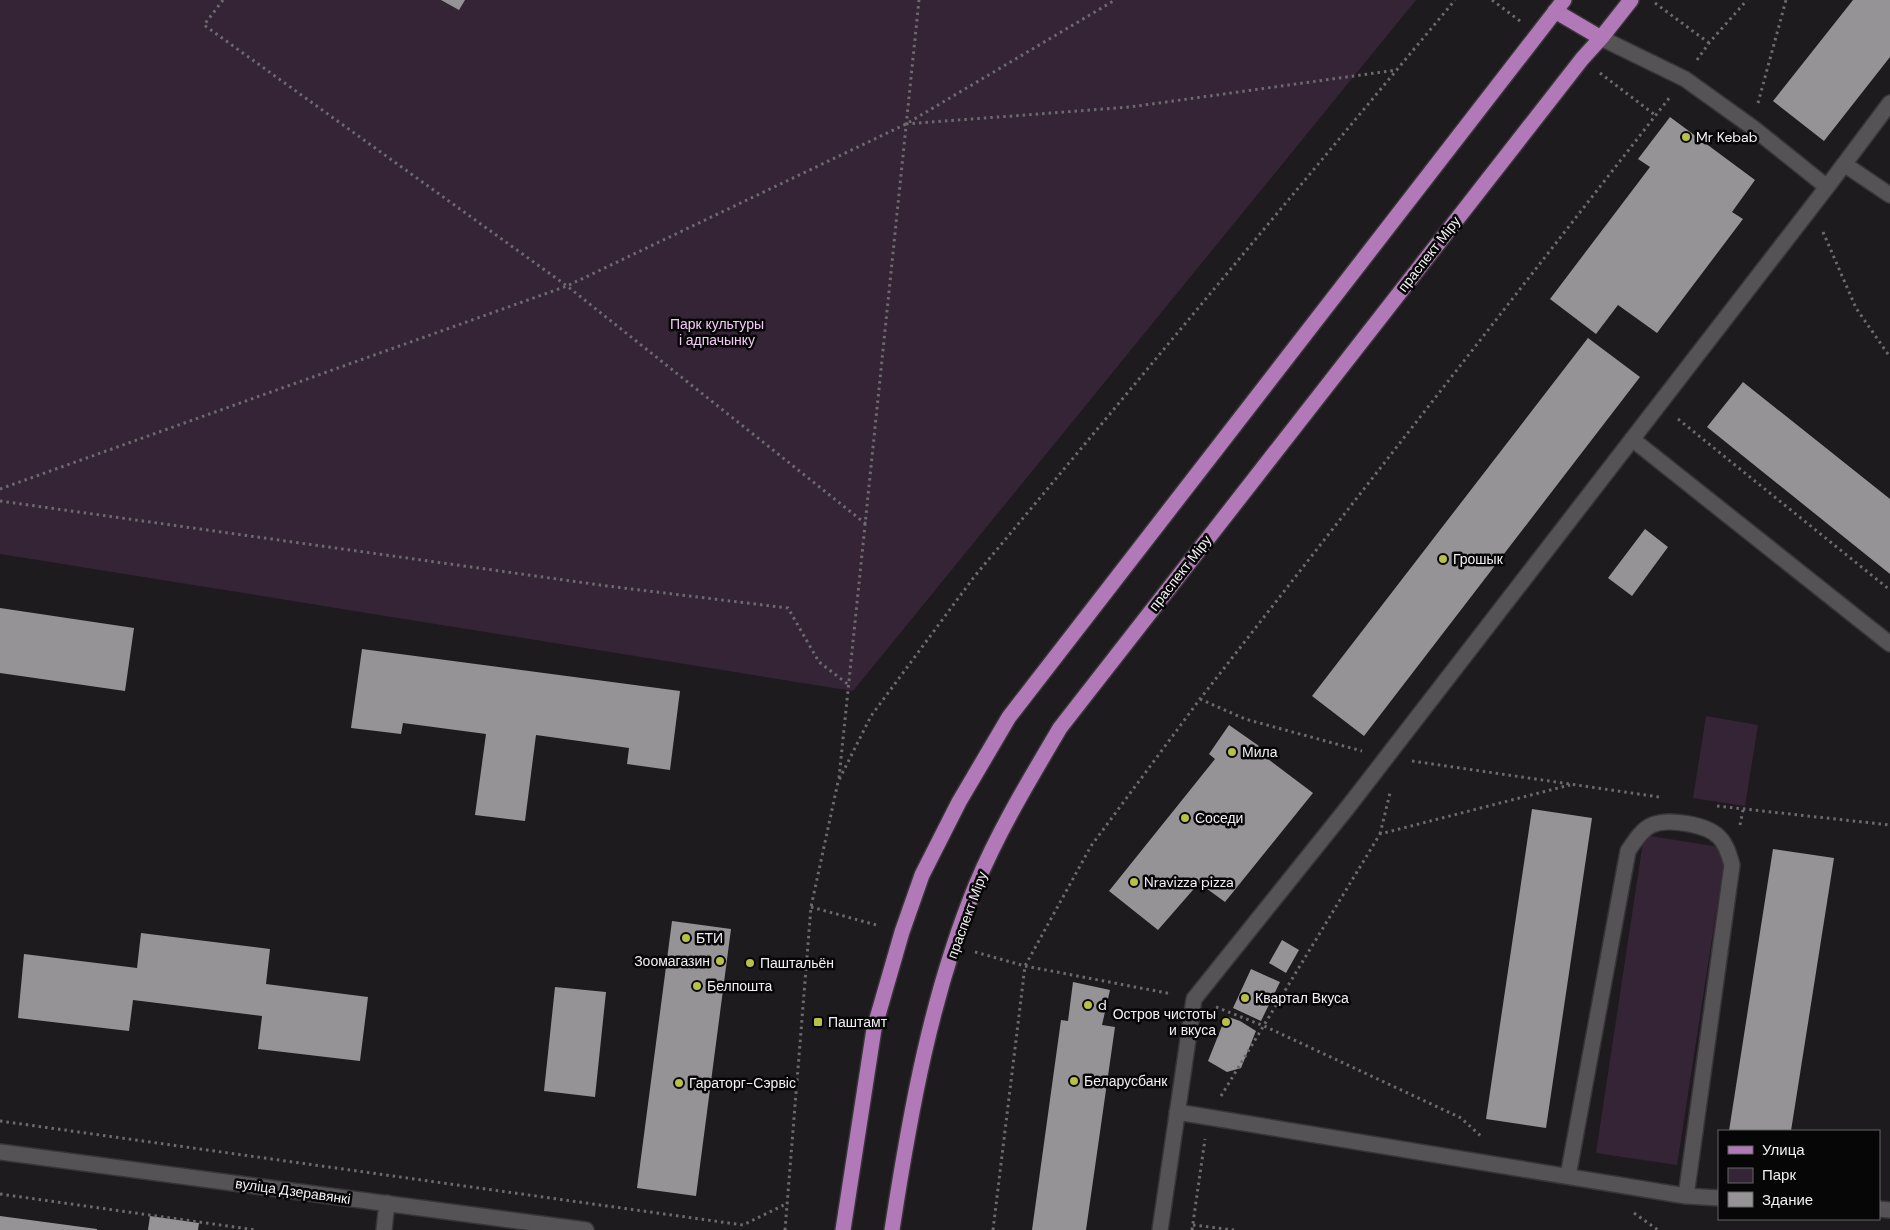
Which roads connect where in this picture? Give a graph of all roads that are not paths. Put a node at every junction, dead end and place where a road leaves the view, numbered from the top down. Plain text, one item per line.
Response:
1 (1631, 0) edge
2 (1559, 6) edge
3 (1602, 38) junction
4 (1890, 103) edge
5 (1844, 164) junction
6 (1827, 186) junction
7 (1890, 195) edge
8 (1632, 439) junction
9 (1890, 644) edge
10 (1177, 1112) junction
11 (0, 1152) edge
12 (1568, 1176) junction
13 (1686, 1196) junction
14 (1718, 1198) edge
15 (387, 1203) junction
16 (384, 1230) edge
17 (586, 1230) edge
18 (843, 1230) edge
19 (892, 1230) edge
20 (1160, 1230) edge

1 - 3 main road, праспект Міру
2 - 3 main road
2 - 18 main road
3 - 6 street
3 - 19 main road, праспект Міру
4 - 5 street
5 - 6 street
5 - 7 street
6 - 8 street
8 - 9 street
8 - 10 street
10 - 12 street
10 - 20 street
11 - 15 street, вуліца Дзеравянкі
12 - 13 street
12 - 13 street
13 - 14 street
15 - 16 street
15 - 17 street, вуліца Дзеравянкі

